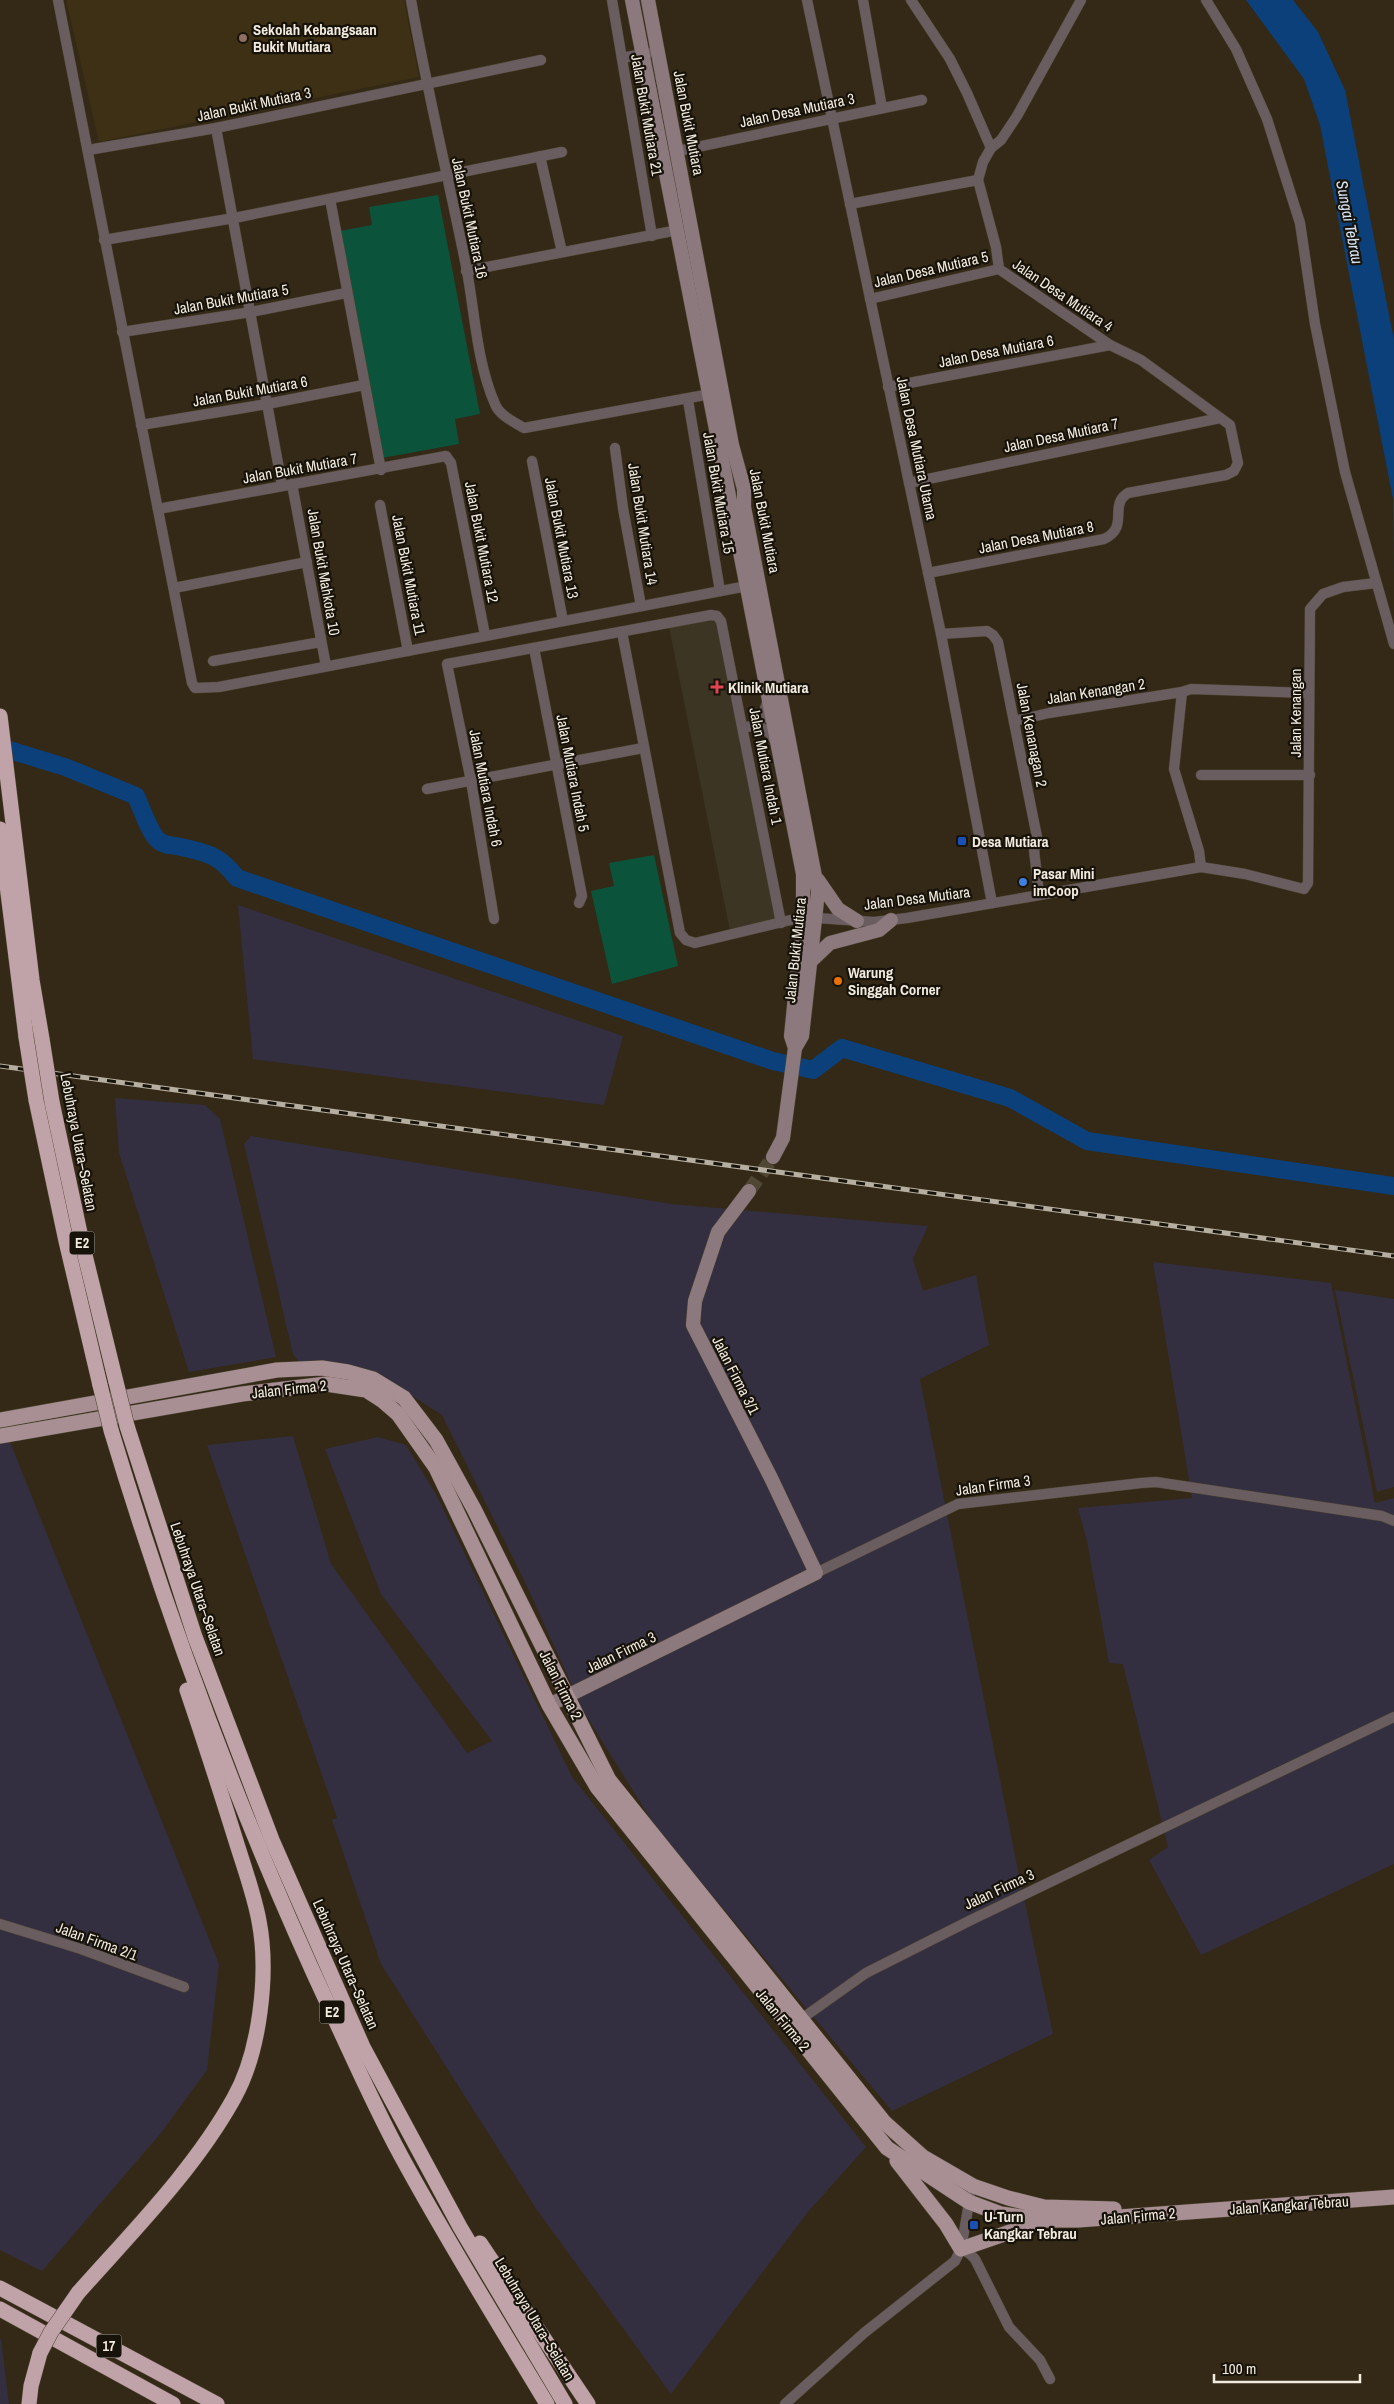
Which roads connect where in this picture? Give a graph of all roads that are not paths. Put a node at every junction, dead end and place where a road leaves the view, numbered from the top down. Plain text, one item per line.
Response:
1 (58, 0) edge
2 (411, 0) edge
3 (612, 0) edge
4 (632, 0) edge
5 (648, 0) edge
6 (807, 0) edge
7 (863, 0) edge
8 (911, 0) edge
9 (1081, 0) edge
10 (1206, 0) edge
11 (658, 50) junction
12 (642, 54) junction
13 (622, 58) junction
14 (541, 60) dead end
15 (426, 84) junction
16 (922, 100) dead end
17 (882, 108) junction
18 (832, 118) junction
19 (216, 128) junction
20 (660, 141) junction
21 (991, 148) junction
22 (88, 150) junction
23 (678, 150) junction
24 (562, 152) dead end
25 (540, 156) junction
26 (666, 173) junction
27 (446, 176) junction
28 (978, 180) junction
29 (330, 199) junction
30 (850, 204) junction
31 (234, 218) junction
32 (678, 230) junction
33 (652, 236) junction
34 (104, 240) junction
35 (562, 252) junction
36 (999, 269) junction
37 (466, 270) junction
38 (346, 293) junction
39 (870, 299) junction
40 (250, 312) junction
41 (122, 332) junction
42 (1110, 345) junction
43 (364, 385) junction
44 (888, 387) junction
45 (716, 394) junction
46 (688, 400) junction
47 (267, 404) junction
48 (1220, 418) junction
49 (141, 425) junction
50 (615, 448) dead end
51 (446, 456) joint
52 (532, 461) dead end
53 (381, 470) junction
54 (1234, 471) joint
55 (909, 482) junction
56 (287, 485) junction
57 (380, 505) dead end
58 (158, 509) junction
59 (755, 556) junction
60 (307, 562) junction
61 (928, 573) junction
62 (1376, 582) junction
63 (747, 586) junction
64 (174, 588) junction
65 (720, 591) junction
66 (641, 606) junction
67 (766, 611) junction
68 (563, 621) junction
69 (622, 632) junction
70 (940, 634) junction
71 (485, 635) junction
72 (321, 642) junction
73 (1394, 644) edge
74 (534, 648) junction
75 (408, 651) junction
76 (213, 661) dead end
77 (326, 666) junction
78 (1182, 692) junction
79 (1309, 693) junction
80 (770, 696) junction
81 (1014, 721) junction
82 (1, 722) edge
83 (755, 725) junction
84 (743, 727) junction
85 (643, 748) junction
86 (778, 748) junction
87 (556, 765) junction
88 (1310, 775) junction
89 (1201, 776) dead end
90 (471, 781) junction
91 (427, 789) dead end
92 (0, 829) edge
93 (1201, 867) junction
94 (816, 877) junction
95 (1304, 889) joint
96 (1039, 894) junction
97 (579, 903) dead end
98 (992, 903) junction
99 (494, 918) dead end
100 (809, 918) junction
101 (892, 920) junction
102 (856, 921) junction
103 (781, 923) junction
104 (810, 962) junction
105 (795, 1048) junction
106 (773, 1157) tunnel mouth
107 (749, 1190) tunnel mouth
108 (0, 1420) edge
109 (0, 1436) edge
110 (1394, 1521) edge
111 (816, 1573) junction
112 (165, 1597) junction
113 (566, 1697) junction
114 (549, 1705) junction
115 (1394, 1717) edge
116 (0, 1924) edge
117 (184, 1987) dead end
118 (795, 2023) junction
119 (887, 2148) junction
120 (973, 2186) junction
121 (1394, 2197) edge
122 (969, 2202) junction
123 (1183, 2212) junction
124 (1044, 2220) junction
125 (460, 2227) junction
126 (961, 2249) junction
127 (0, 2288) edge
128 (0, 2309) edge
129 (1050, 2379) dead end
130 (29, 2404) edge
131 (173, 2404) edge
132 (217, 2404) edge
133 (548, 2404) edge
134 (566, 2404) edge
135 (588, 2404) edge
136 (785, 2404) edge

1 - 22 street
2 - 15 street, Jalan Bukit Mutiara 16
3 - 13 street, Jalan Bukit Mutiara 21
4 - 12 street, Jalan Bukit Mutiara
5 - 11 street, Jalan Bukit Mutiara
6 - 18 street, Jalan Desa Mutiara Utama
7 - 17 street
8 - 21 street
9 - 21 street
10 - 62 street
11 - 12 street
11 - 23 street, Jalan Bukit Mutiara
12 - 13 street
12 - 20 street, Jalan Bukit Mutiara
13 - 33 street, Jalan Bukit Mutiara 21
14 - 15 street, Jalan Bukit Mutiara 3
15 - 19 street, Jalan Bukit Mutiara 3
15 - 27 street, Jalan Bukit Mutiara 16
16 - 17 street, Jalan Desa Mutiara 3
17 - 18 street, Jalan Desa Mutiara 3
18 - 23 street, Jalan Desa Mutiara 3
18 - 30 street, Jalan Desa Mutiara Utama
19 - 22 street, Jalan Bukit Mutiara 3
19 - 31 street, Jalan Bukit Mahkota 10
20 - 23 street
20 - 26 street, Jalan Bukit Mutiara
21 - 28 street
22 - 34 street
23 - 26 street
23 - 45 street, Jalan Bukit Mutiara
24 - 25 street
25 - 27 street
25 - 35 street
26 - 32 street, Jalan Bukit Mutiara
27 - 29 street
27 - 37 street, Jalan Bukit Mutiara 16
28 - 30 street
28 - 36 street, Jalan Desa Mutiara 4
29 - 31 street
29 - 38 street
30 - 39 street, Jalan Desa Mutiara Utama
31 - 34 street
31 - 40 street, Jalan Bukit Mahkota 10
32 - 33 street
32 - 45 street, Jalan Bukit Mutiara
33 - 35 street
34 - 41 street
35 - 37 street
36 - 39 street, Jalan Desa Mutiara 5
36 - 42 street, Jalan Desa Mutiara 4
37 - 46 street, Jalan Bukit Mutiara 16
38 - 40 street, Jalan Bukit Mutiara 5
38 - 43 street
39 - 44 street, Jalan Desa Mutiara Utama
40 - 41 street, Jalan Bukit Mutiara 5
40 - 47 street, Jalan Bukit Mahkota 10
41 - 49 street
42 - 44 street, Jalan Desa Mutiara 6
42 - 48 street, Jalan Desa Mutiara 4
43 - 47 street, Jalan Bukit Mutiara 6
43 - 53 street
44 - 55 street, Jalan Desa Mutiara Utama
45 - 46 street
45 - 59 street, Jalan Bukit Mutiara
45 - 63 street, Jalan Bukit Mutiara
46 - 65 street, Jalan Bukit Mutiara 15
47 - 49 street, Jalan Bukit Mutiara 6
47 - 56 street, Jalan Bukit Mahkota 10
48 - 54 street, Jalan Desa Mutiara 4
48 - 55 street, Jalan Desa Mutiara 7
49 - 58 street
50 - 66 street, Jalan Bukit Mutiara 14
51 - 53 street, Jalan Bukit Mutiara 7
51 - 71 street, Jalan Bukit Mutiara 12
52 - 68 street, Jalan Bukit Mutiara 13
53 - 56 street, Jalan Bukit Mutiara 7
54 - 61 street, Jalan Desa Mutiara 8
55 - 61 street, Jalan Desa Mutiara Utama
56 - 58 street, Jalan Bukit Mutiara 7
56 - 60 street, Jalan Bukit Mahkota 10
57 - 75 street, Jalan Bukit Mutiara 11
58 - 64 street
59 - 63 street
59 - 67 street, Jalan Bukit Mutiara
60 - 64 street
60 - 72 street, Jalan Bukit Mahkota 10
61 - 70 street, Jalan Desa Mutiara Utama
62 - 73 street
62 - 79 street, Jalan Kenangan
63 - 65 street
63 - 67 street
63 - 80 street, Jalan Bukit Mutiara
64 - 77 street
65 - 66 street
66 - 68 street
67 - 94 street, Jalan Bukit Mutiara
68 - 71 street
69 - 74 street
69 - 84 street, Jalan Mutiara Indah 1
69 - 85 street, Jalan Desa Mutiara
70 - 81 street, Jalan Kenanagan 2
70 - 98 street, Jalan Desa Mutiara Utama
71 - 75 street
72 - 76 street
72 - 77 street, Jalan Bukit Mahkota 10
74 - 87 street, Jalan Mutiara Indah 5
74 - 90 street, Jalan Mutiara Indah 6
75 - 77 street
78 - 79 street, Jalan Kenangan 2
78 - 81 street, Jalan Kenangan 2
78 - 93 street
79 - 88 street, Jalan Kenangan
80 - 83 street
80 - 86 street, Jalan Bukit Mutiara
81 - 96 street, Jalan Kenanagan 2
82 - 125 highway, Lebuhraya Utara–Selatan / E2, bridge
83 - 84 street
83 - 86 street
84 - 103 street, Jalan Mutiara Indah 1
85 - 87 street
85 - 103 street, Jalan Desa Mutiara
86 - 100 street, Jalan Bukit Mutiara
87 - 90 street
87 - 97 street, Jalan Mutiara Indah 5
88 - 89 street
88 - 95 street, Jalan Kenangan
90 - 91 street
90 - 99 street, Jalan Mutiara Indah 6
92 - 112 highway, E2, bridge
93 - 95 street, Jalan Desa Mutiara
93 - 96 street, Jalan Desa Mutiara
94 - 100 street, Jalan Bukit Mutiara
94 - 102 street
96 - 98 street, Jalan Desa Mutiara
98 - 101 street, Jalan Desa Mutiara
100 - 102 street, Jalan Desa Mutiara
100 - 103 street, Jalan Desa Mutiara
100 - 104 street, Jalan Bukit Mutiara
100 - 105 street
101 - 102 street, Jalan Desa Mutiara
101 - 104 street
104 - 105 street, Jalan Bukit Mutiara
105 - 106 street
107 - 111 street, Jalan Firma 3/1
108 - 113 main road, Jalan Firma 2
109 - 114 main road, Jalan Firma 2
110 - 111 street, Jalan Firma 3
111 - 113 street, Jalan Firma 3
112 - 130 highway, bridge
112 - 133 highway, E2
113 - 114 street, Jalan Firma 3
113 - 118 main road, Jalan Firma 2
114 - 118 main road, Jalan Firma 2
115 - 118 street, Jalan Firma 3
116 - 117 street, Jalan Firma 2/1
118 - 119 main road, Jalan Firma 2
118 - 120 main road, Jalan Firma 2
119 - 122 main road, Jalan Firma 2
119 - 126 main road
120 - 122 street
120 - 123 main road, Jalan Firma 2
121 - 123 main road, Jalan Kangkar Tebrau
122 - 124 main road, Jalan Firma 2
122 - 126 street
123 - 124 main road, Jalan Firma 2
124 - 126 main road
125 - 134 highway, Lebuhraya Utara–Selatan / E2
125 - 135 highway
126 - 129 street
126 - 136 street
127 - 132 highway, 17
128 - 131 highway, 17

